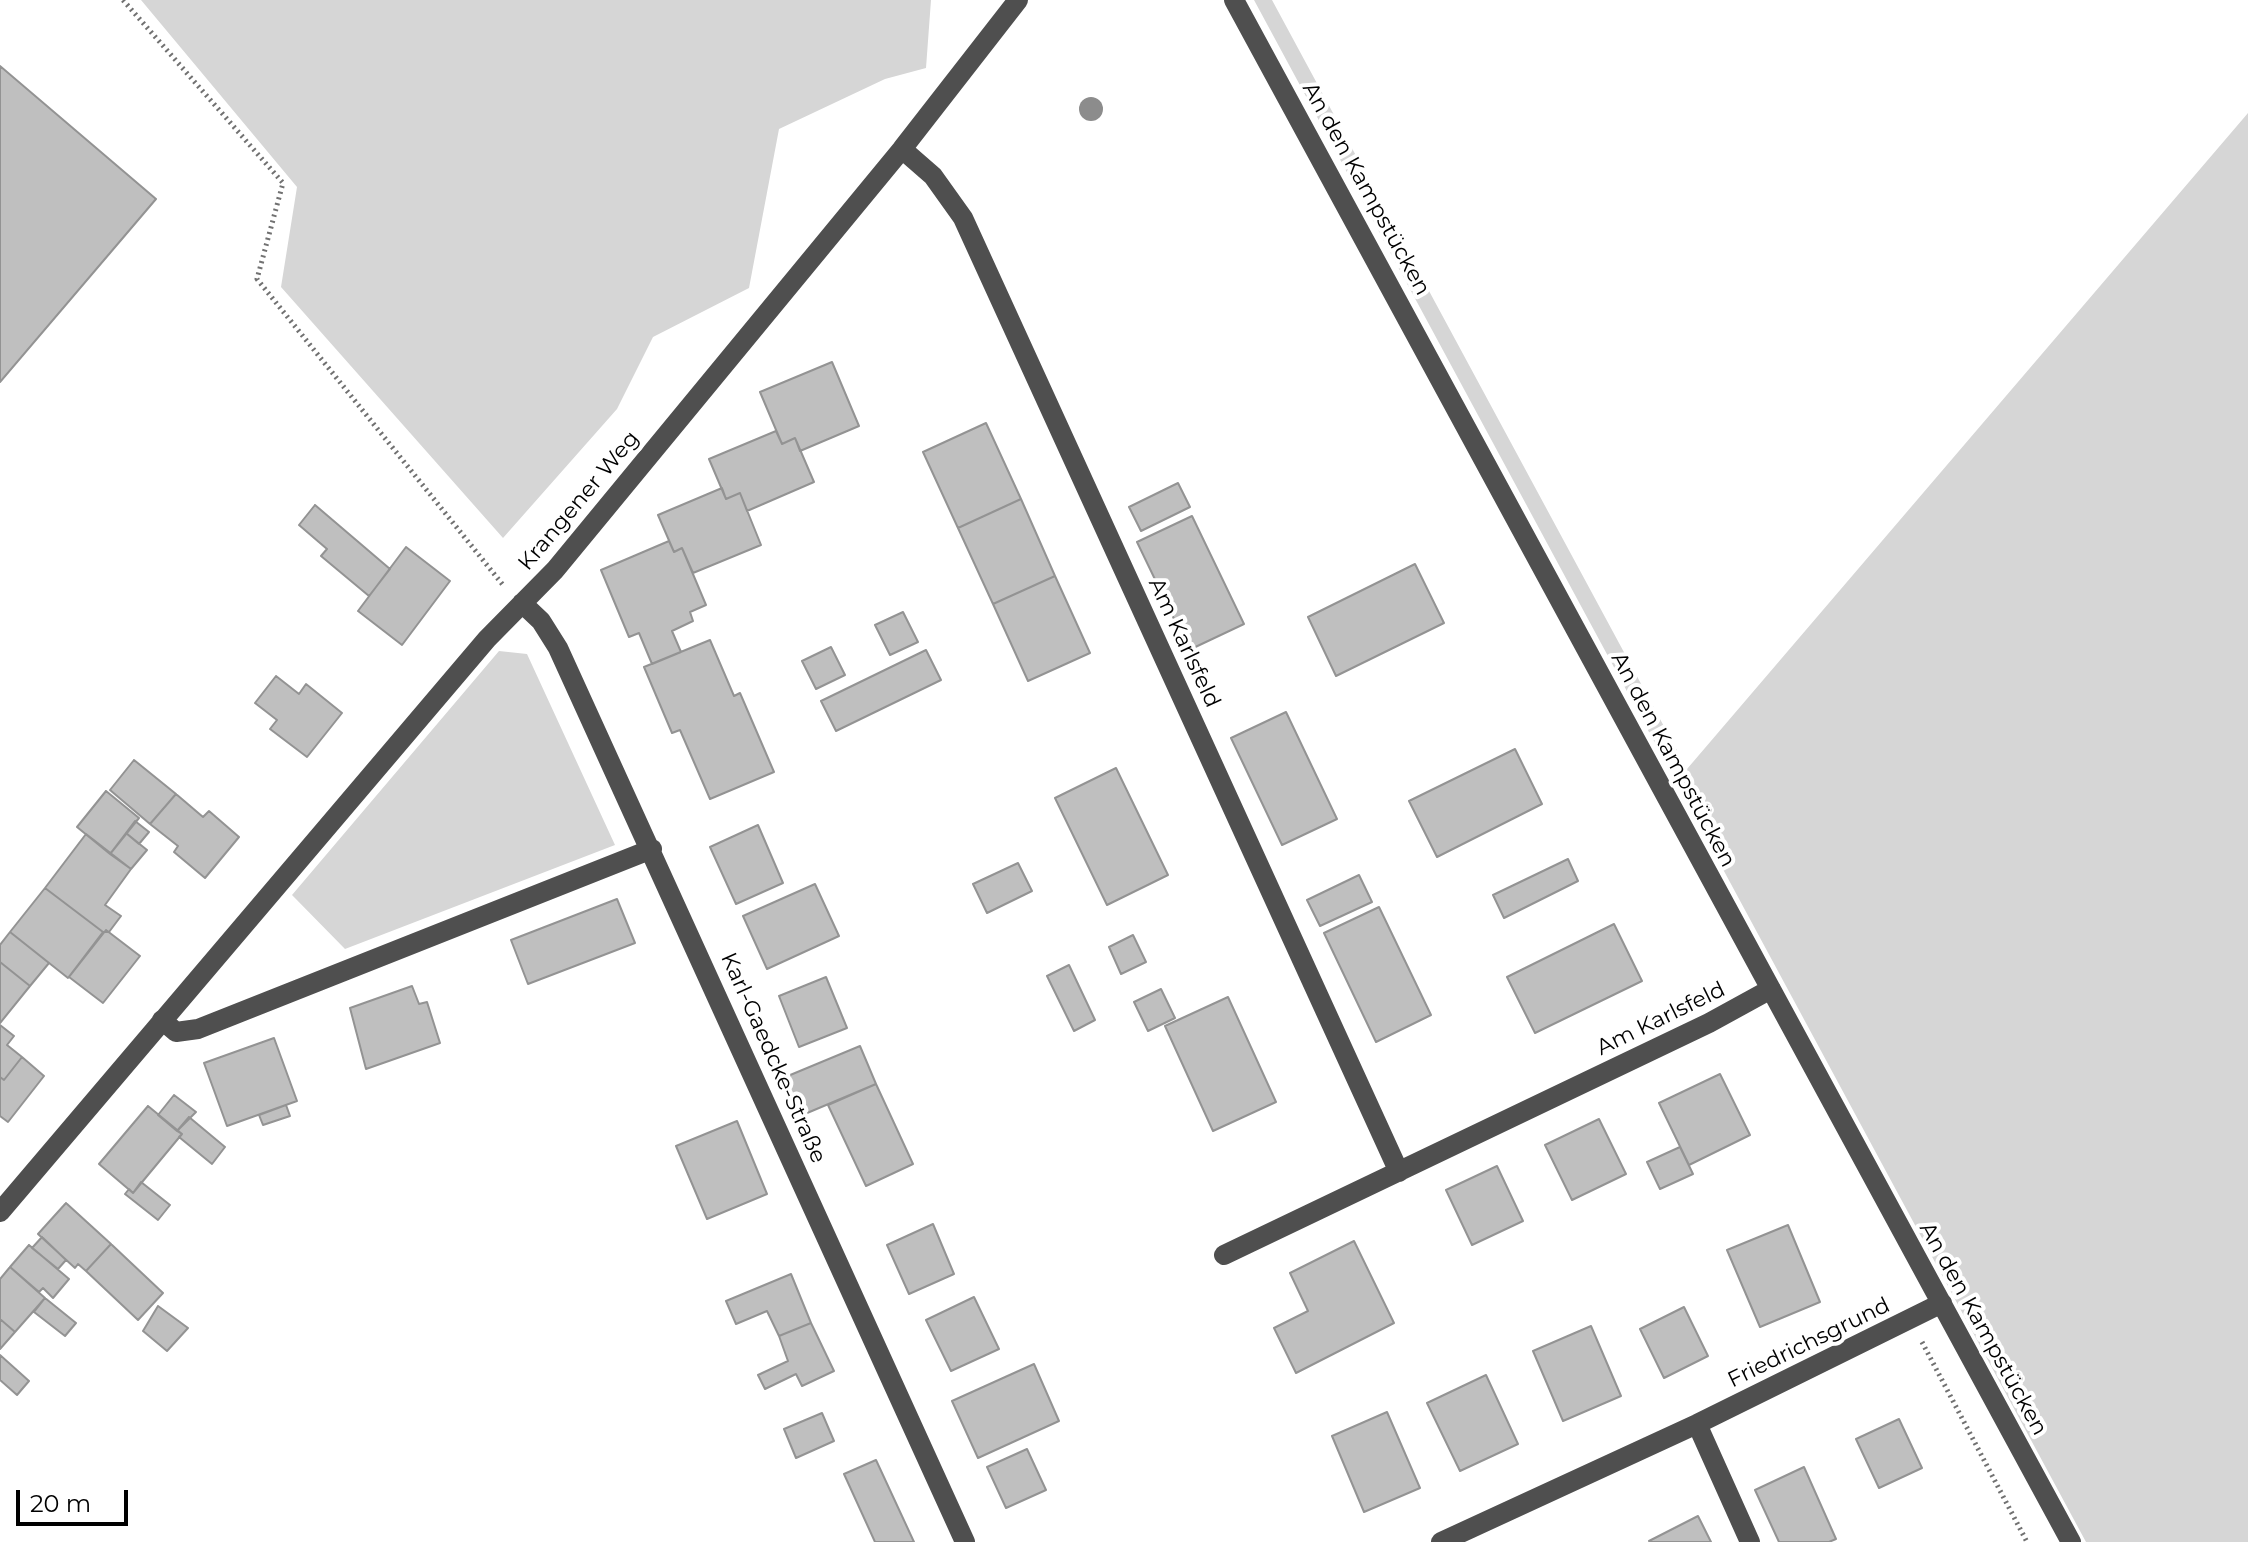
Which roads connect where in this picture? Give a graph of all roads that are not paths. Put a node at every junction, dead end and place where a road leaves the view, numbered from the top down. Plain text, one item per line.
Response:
1 (1018, 0) edge
2 (1234, 0) edge
3 (902, 149) junction
4 (522, 603) junction
5 (652, 849) junction
6 (1771, 989) junction
7 (162, 1020) junction
8 (1399, 1172) junction
9 (0, 1212) edge
10 (1224, 1255) dead end
11 (1942, 1303) junction
12 (1697, 1424) junction
13 (1475, 1535) edge
14 (965, 1542) edge
15 (1441, 1542) edge
16 (1750, 1542) edge
17 (2071, 1542) edge

1 - 3 street, Krangener Weg
2 - 6 street, An den Kampstücken
3 - 4 street, Krangener Weg
3 - 8 street, Am Karlsfeld
4 - 5 street, Karl-Gaedcke-Straße
4 - 7 street, Krangener Weg
5 - 7 street
5 - 14 street, Karl-Gaedcke-Straße
6 - 8 street, Am Karlsfeld
6 - 11 street, An den Kampstücken
7 - 9 street, Krangener Weg
8 - 10 street, Am Karlsfeld
11 - 12 street, Friedrichsgrund
11 - 17 street, An den Kampstücken
12 - 13 street, Friedrichsgrund
12 - 16 street
13 - 15 street, Friedrichsgrund

